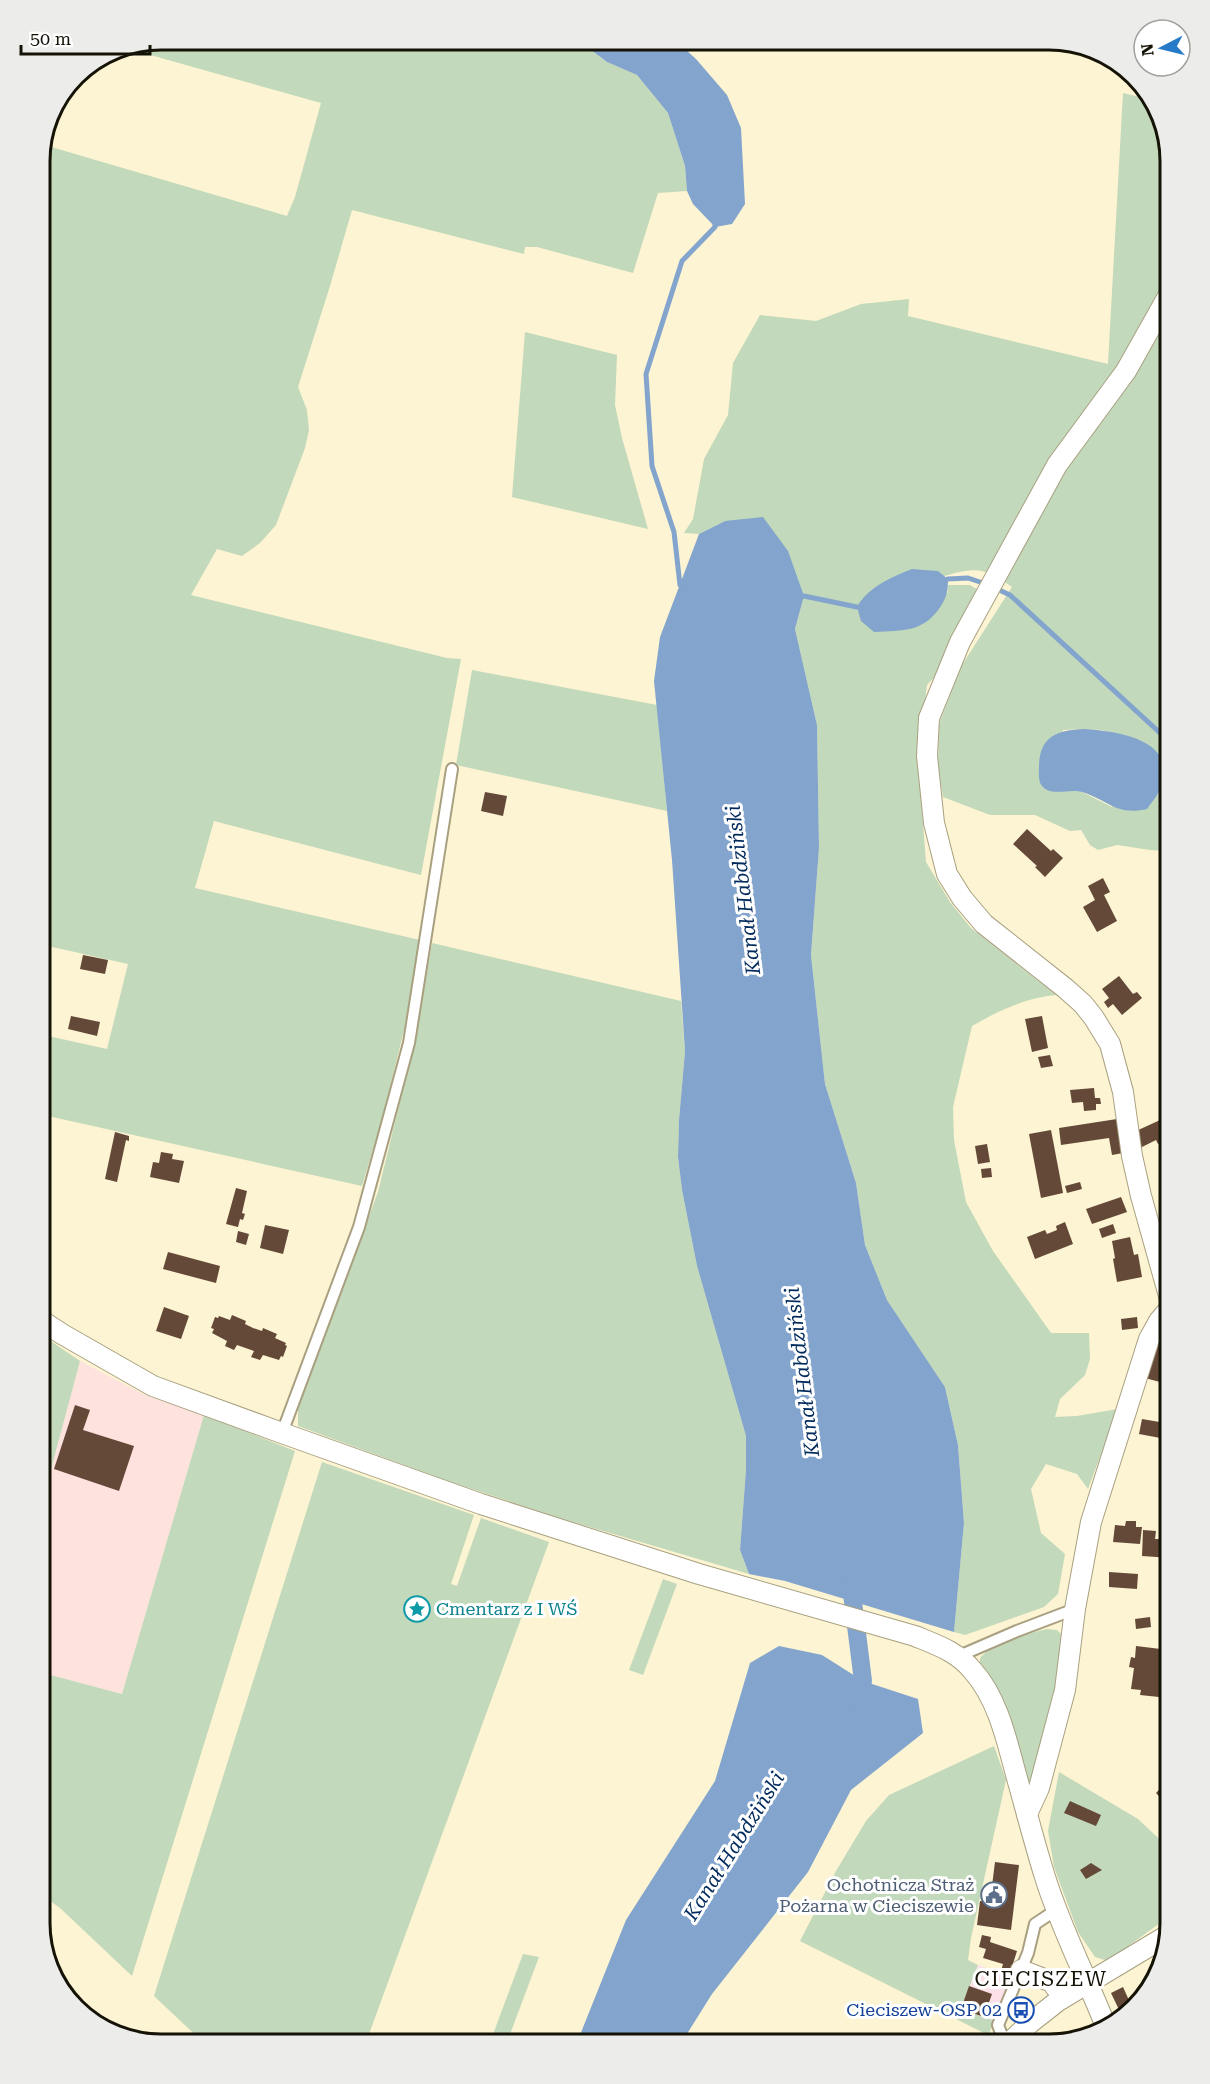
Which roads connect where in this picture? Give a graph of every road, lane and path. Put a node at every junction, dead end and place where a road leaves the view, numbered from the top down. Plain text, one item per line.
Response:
1 (1160, 311) edge
2 (452, 769) dead end
3 (1160, 1265) edge
4 (1160, 1320) edge
5 (50, 1326) edge
6 (282, 1433) junction
7 (1075, 1609) junction
8 (959, 1656) junction
9 (1027, 1814) junction
10 (1056, 1910) junction
11 (1159, 1940) edge
12 (1021, 1970) junction
13 (1089, 1983) junction
14 (1056, 1988) dead end
15 (1104, 2020) edge
16 (1002, 2034) edge
17 (1019, 2034) edge

1 - 3 street
2 - 6 lane
4 - 7 street
5 - 6 street
6 - 8 street
7 - 8 lane
7 - 9 street
8 - 9 street
9 - 10 street
10 - 12 lane
10 - 13 street
11 - 13 street
12 - 14 street
12 - 16 lane
13 - 15 street
13 - 17 street

